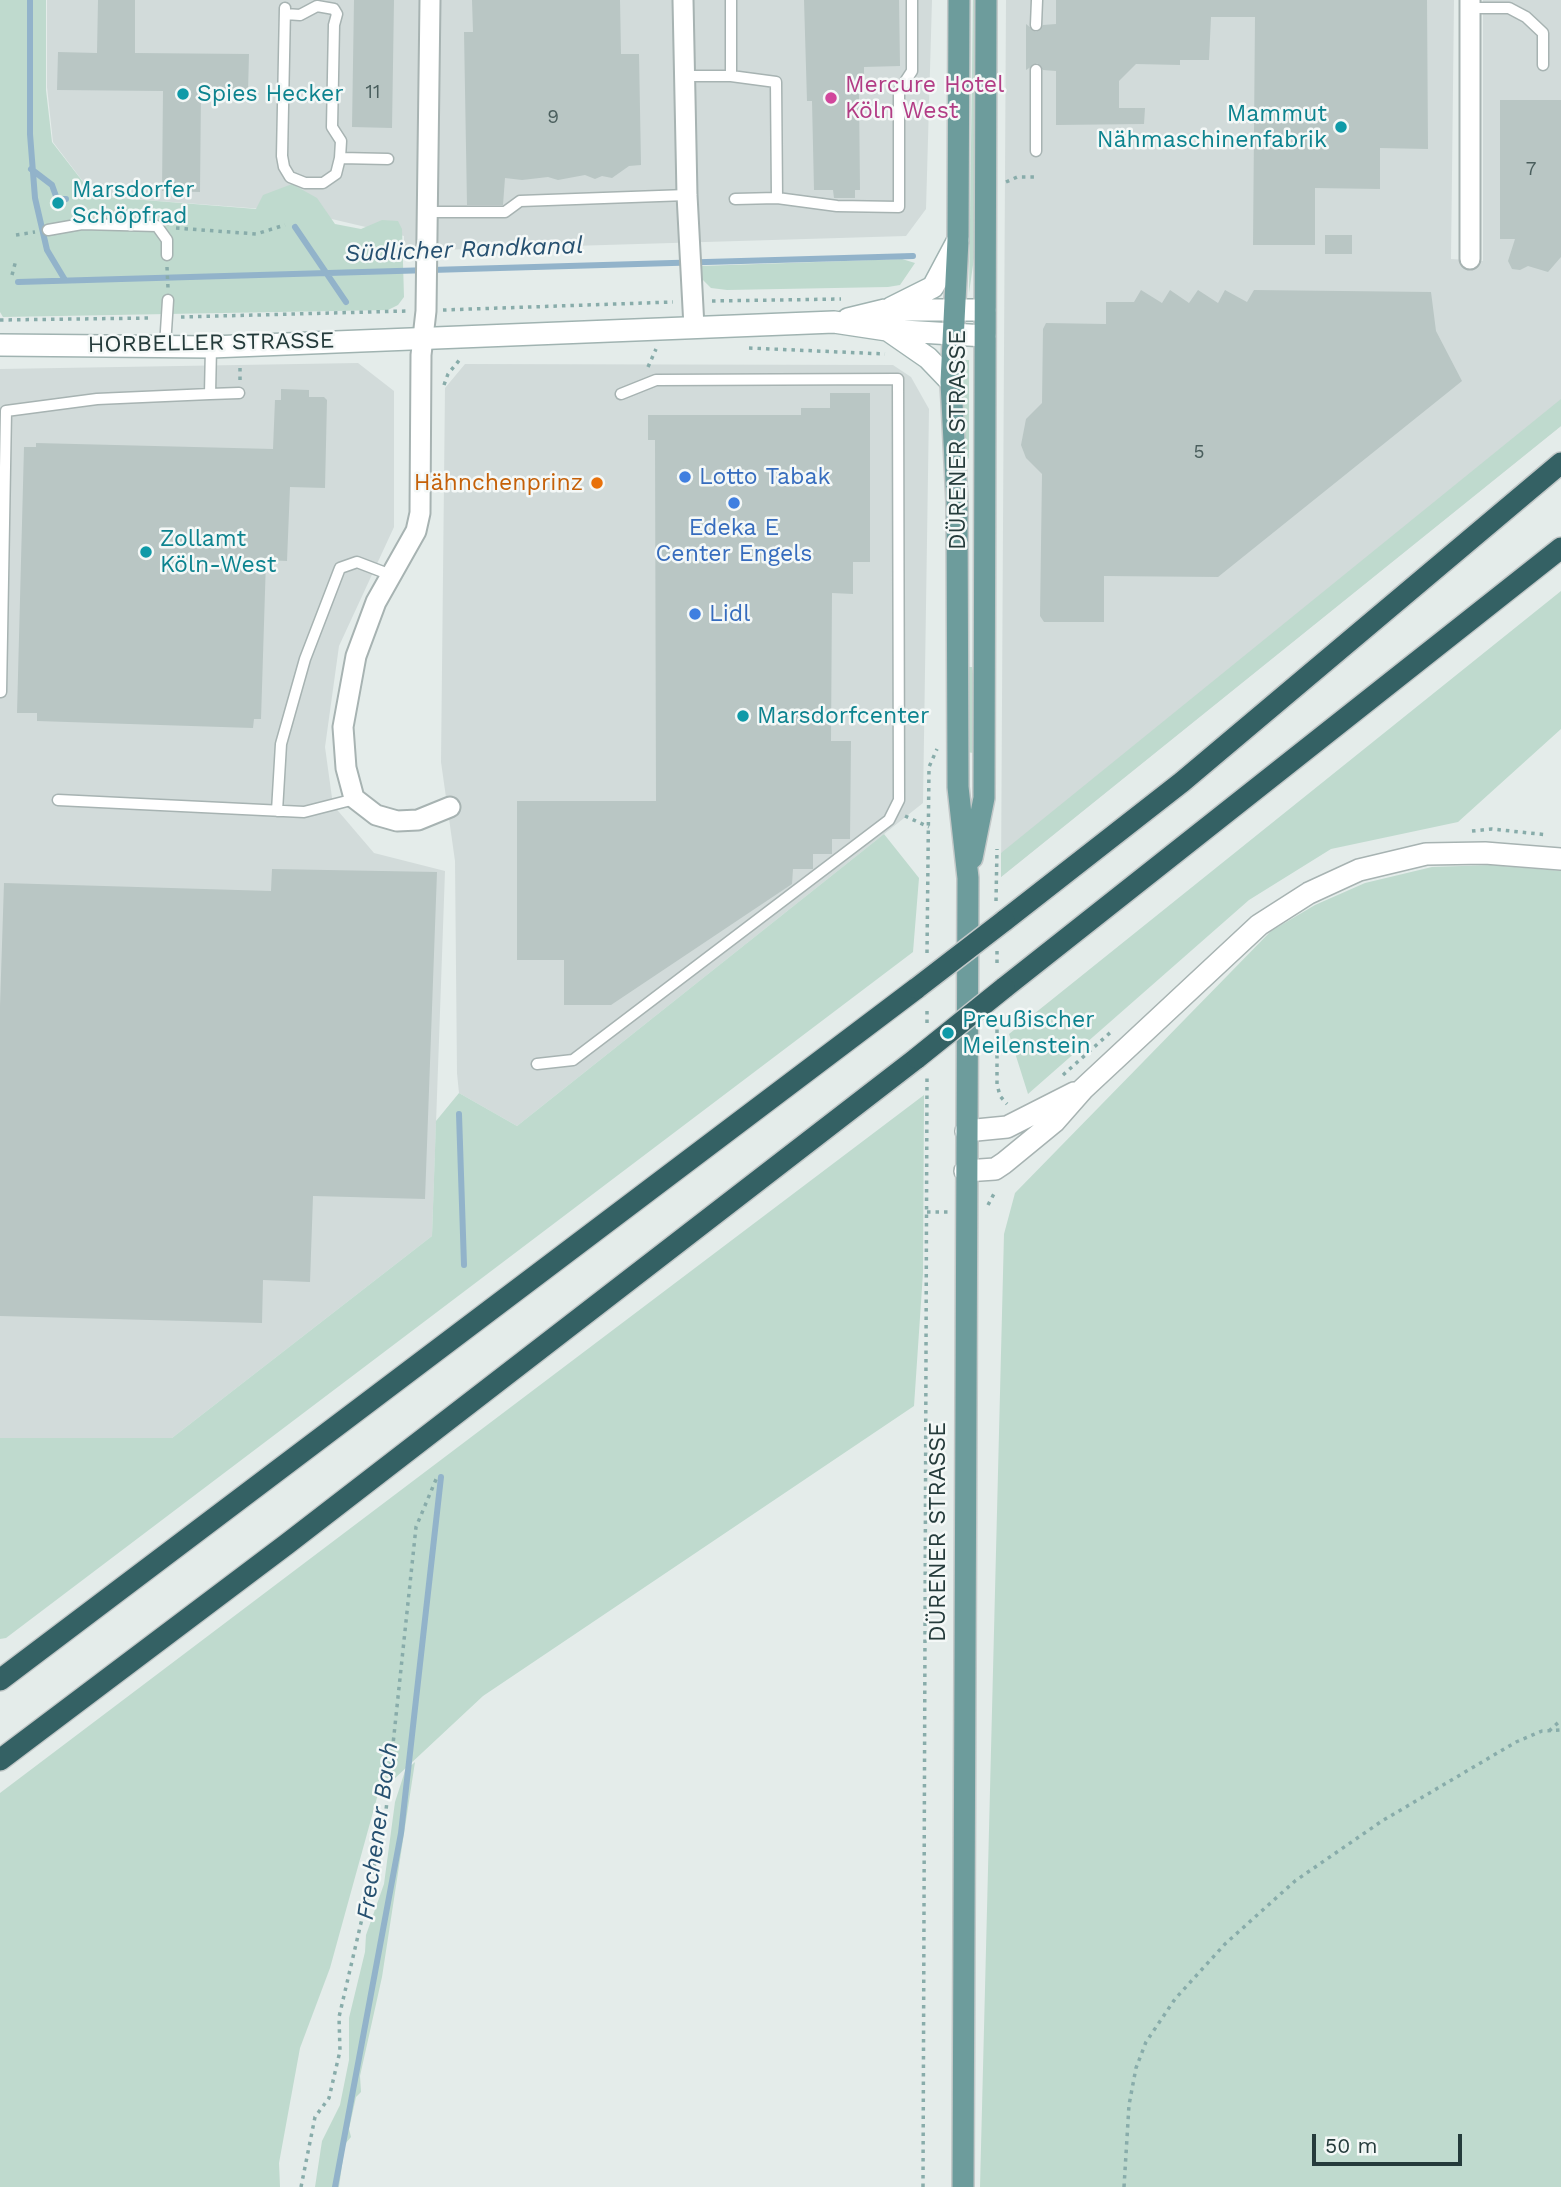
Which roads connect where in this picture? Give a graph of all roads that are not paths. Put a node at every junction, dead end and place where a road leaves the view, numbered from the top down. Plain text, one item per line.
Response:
1 (430, 0) edge
2 (683, 0) edge
3 (731, 0) edge
4 (912, 0) edge
5 (958, 0) edge
6 (986, 0) edge
7 (1037, 0) edge
8 (1470, 4) edge
9 (1036, 24) dead end
10 (1543, 65) dead end
11 (1036, 70) dead end
12 (685, 76) junction
13 (731, 76) junction
14 (1035, 151) dead end
15 (340, 158) junction
16 (388, 159) dead end
17 (687, 195) junction
18 (777, 198) junction
19 (735, 199) dead end
20 (425, 212) junction
21 (48, 230) dead end
22 (958, 240) junction
23 (167, 255) road end
24 (1470, 259) dead end
25 (168, 300) road end
26 (956, 310) junction
27 (985, 310) junction
28 (886, 320) junction
29 (694, 327) junction
30 (954, 334) junction
31 (985, 336) junction
32 (422, 337) junction
33 (0, 345) edge
34 (165, 346) junction
35 (211, 346) junction
36 (951, 382) junction
37 (239, 393) dead end
38 (210, 394) junction
39 (621, 394) dead end
40 (1561, 463) edge
41 (1561, 548) edge
42 (391, 575) junction
43 (1, 692) edge
44 (355, 799) junction
45 (58, 800) dead end
46 (450, 807) dead end
47 (277, 811) junction
48 (1561, 859) edge
49 (968, 878) junction
50 (537, 1064) dead end
51 (1083, 1089) junction
52 (966, 1131) junction
53 (965, 1171) junction
54 (0, 1681) edge
55 (0, 1760) edge
56 (963, 2187) edge

1 - 20 street
2 - 12 street
3 - 13 lane
4 - 18 lane
5 - 22 main road, DÜRENER STRASSE
6 - 27 main road, DÜRENER STRASSE
7 - 9 lane
8 - 10 lane
8 - 24 street
11 - 14 lane
12 - 13 lane
12 - 17 street
13 - 18 lane
15 - 15 lane
15 - 16 lane
17 - 20 lane
17 - 29 street
18 - 19 lane
20 - 32 street
21 - 23 lane
22 - 26 main road, DÜRENER STRASSE
22 - 28 main road, HORBELLER STRASSE
25 - 34 lane
26 - 27 main road, HORBELLER STRASSE
26 - 28 main road, HORBELLER STRASSE
26 - 30 main road, DÜRENER STRASSE
27 - 31 main road, DÜRENER STRASSE
28 - 29 main road, HORBELLER STRASSE
28 - 30 main road, HORBELLER STRASSE
28 - 36 main road
29 - 32 main road, HORBELLER STRASSE
30 - 31 main road, HORBELLER STRASSE
30 - 36 main road, DÜRENER STRASSE
31 - 49 main road, DÜRENER STRASSE
32 - 35 main road, HORBELLER STRASSE
32 - 42 street
33 - 34 main road, HORBELLER STRASSE
34 - 35 main road, HORBELLER STRASSE
35 - 38 lane
36 - 49 main road, DÜRENER STRASSE
37 - 38 lane
38 - 43 lane
39 - 50 lane
40 - 54 highway, bridge
41 - 55 highway, bridge
42 - 44 street
42 - 47 lane
44 - 46 street
44 - 47 lane
45 - 47 lane
48 - 51 main road
49 - 52 main road, DÜRENER STRASSE
51 - 52 main road
51 - 53 main road
52 - 53 main road, DÜRENER STRASSE
53 - 56 main road, DÜRENER STRASSE

